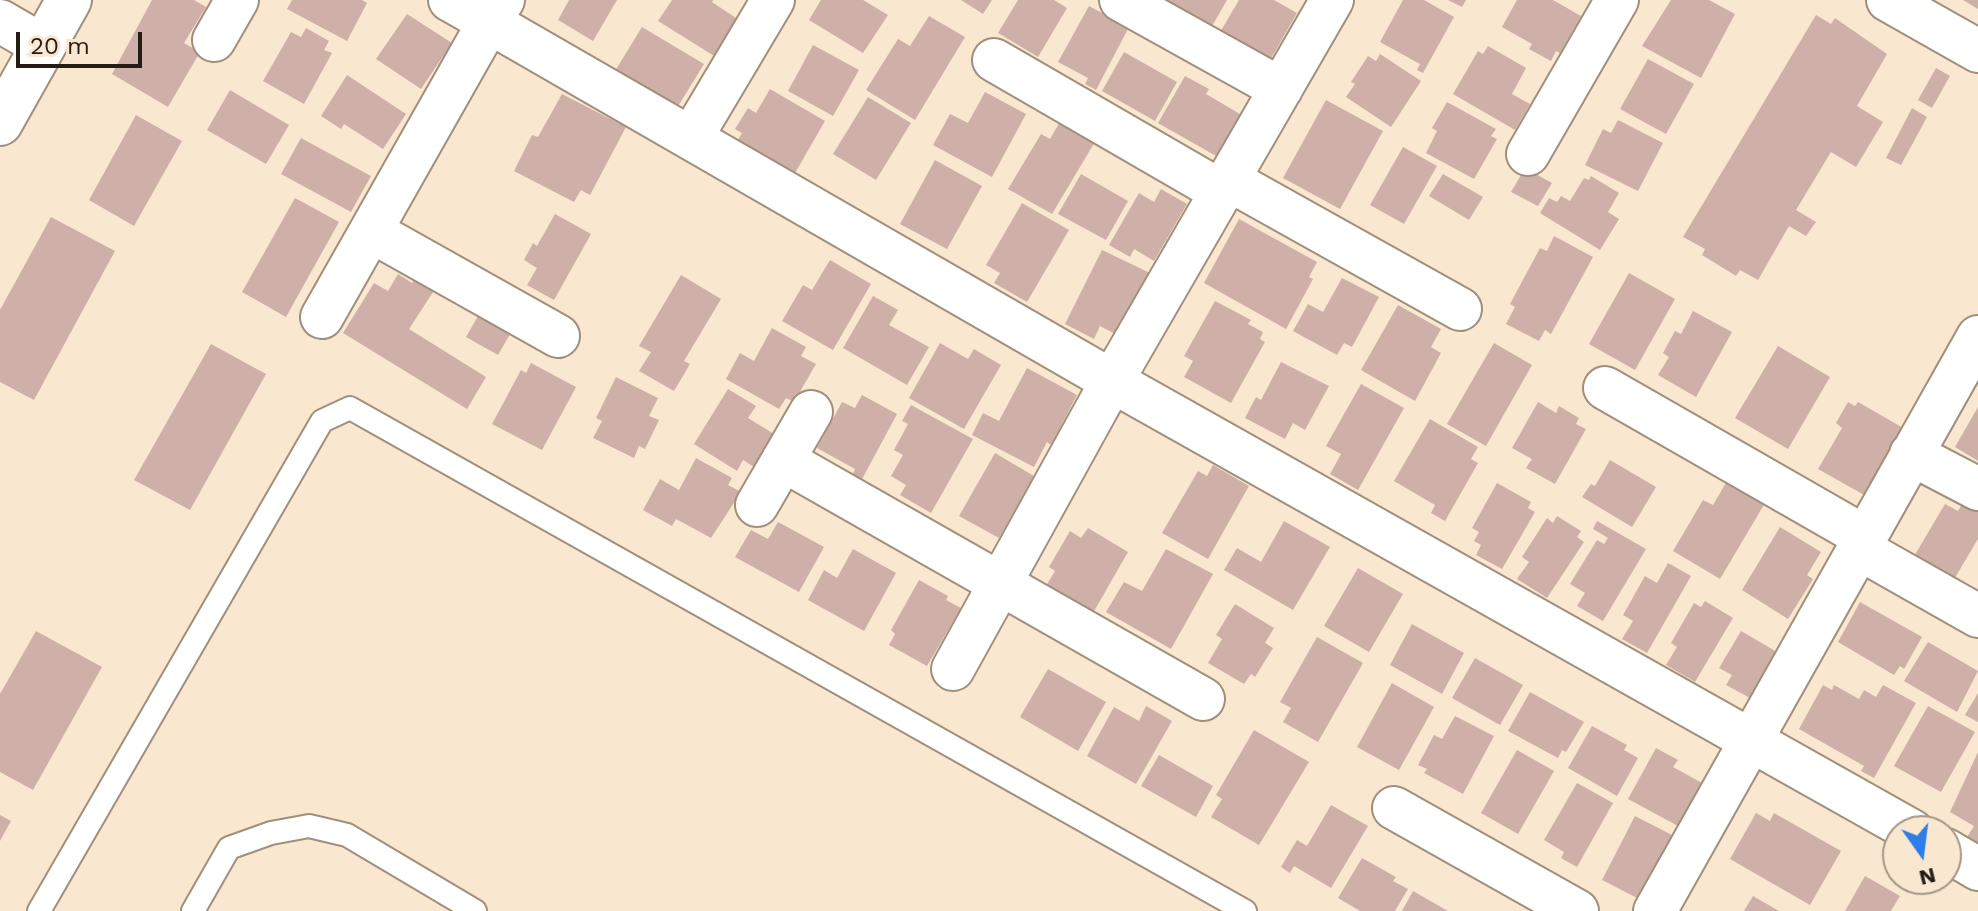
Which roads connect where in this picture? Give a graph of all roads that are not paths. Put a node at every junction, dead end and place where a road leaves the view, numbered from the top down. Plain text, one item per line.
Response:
1 (69, 0) edge
2 (237, 0) edge
3 (450, 0) edge
4 (773, 0) edge
5 (1121, 0) edge
6 (1332, 0) edge
7 (1617, 0) edge
8 (1888, 0) edge
9 (496, 11) edge
10 (0, 21) edge
11 (214, 40) dead end
12 (43, 46) junction
13 (1978, 51) edge
14 (994, 60) dead end
15 (1281, 89) junction
16 (0, 123) edge
17 (691, 138) junction
18 (1528, 154) dead end
19 (1225, 186) junction
20 (371, 231) junction
21 (1460, 309) dead end
22 (322, 317) dead end
23 (558, 336) dead end
24 (1977, 340) edge
25 (1112, 381) junction
26 (1605, 388) dead end
27 (811, 412) dead end
28 (1911, 454) junction
29 (783, 460) junction
30 (1978, 489) edge
31 (757, 505) dead end
32 (1861, 543) junction
33 (999, 585) junction
34 (1978, 616) edge
35 (953, 669) dead end
36 (1203, 699) dead end
37 (1751, 739) junction
38 (1394, 808) dead end
39 (1884, 815) edge
40 (39, 911) edge
41 (193, 911) edge
42 (475, 911) edge
43 (1245, 911) edge
44 (1577, 911) edge
45 (1655, 911) edge

1 - 12 street
2 - 11 street
3 - 9 street
4 - 17 street
5 - 15 street
6 - 15 street
7 - 18 street
8 - 13 street
9 - 17 street
9 - 20 street
10 - 12 street
12 - 16 street
14 - 19 street
15 - 19 street
17 - 25 street
19 - 21 street
19 - 25 street
20 - 22 street
20 - 23 street
24 - 28 street
25 - 33 street
25 - 37 street
26 - 32 street
27 - 29 street
28 - 30 street
28 - 32 street
29 - 31 street
29 - 33 street
32 - 34 street
32 - 37 street
33 - 35 street
33 - 36 street
37 - 39 street
37 - 45 street
38 - 44 street
40 - 43 lane
41 - 42 lane

